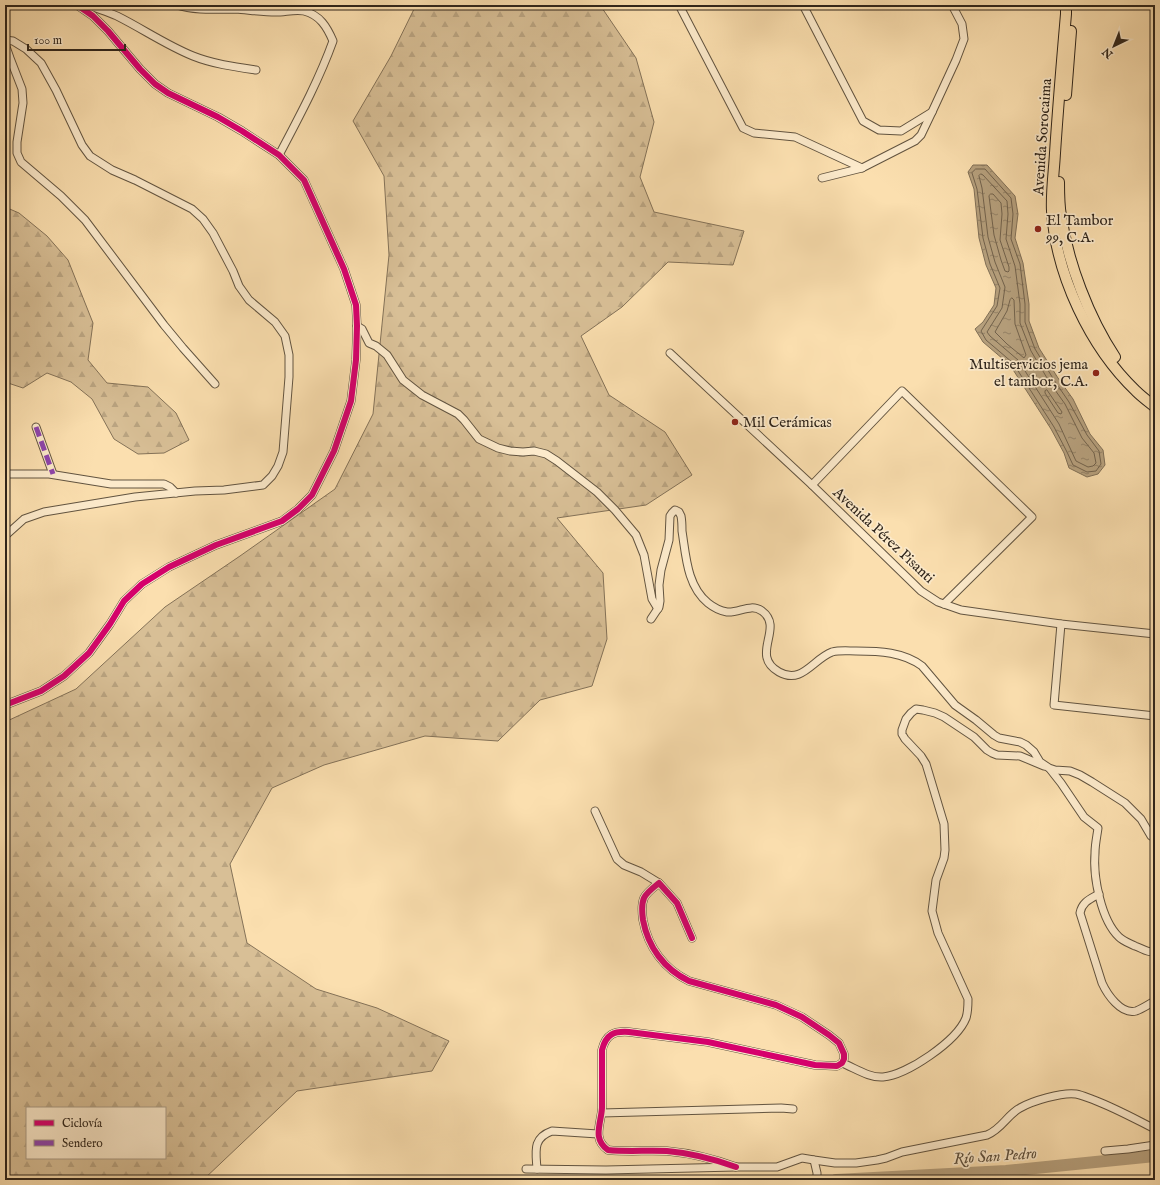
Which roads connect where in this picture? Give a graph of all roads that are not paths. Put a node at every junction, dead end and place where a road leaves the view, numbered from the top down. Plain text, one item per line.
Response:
1 (77, 5) edge
2 (88, 5) edge
3 (177, 5) edge
4 (679, 5) edge
5 (803, 5) edge
6 (952, 5) edge
7 (266, 8) edge
8 (1069, 10) edge
9 (5, 40) edge
10 (5, 44) edge
11 (256, 70) dead end
12 (932, 112) junction
13 (279, 155) junction
14 (862, 168) junction
15 (822, 178) dead end
16 (357, 326) junction
17 (670, 353) dead end
18 (215, 384) dead end
19 (1155, 399) edge
20 (1155, 407) edge
21 (36, 427) dead end
22 (5, 474) edge
23 (53, 474) junction
24 (812, 485) junction
25 (176, 493) junction
26 (5, 536) edge
27 (944, 604) junction
28 (658, 609) junction
29 (651, 619) dead end
30 (1061, 624) junction
31 (1155, 634) edge
32 (5, 705) edge
33 (1155, 716) edge
34 (1048, 767) junction
35 (595, 811) dead end
36 (1155, 838) edge
37 (659, 883) junction
38 (1099, 894) junction
39 (692, 938) dead end
40 (1155, 952) edge
41 (1155, 1001) edge
42 (842, 1063) junction
43 (793, 1109) dead end
44 (602, 1113) junction
45 (1155, 1129) edge
46 (598, 1134) junction
47 (1155, 1145) edge
48 (1105, 1151) dead end
49 (814, 1160) junction
50 (736, 1167) junction
51 (526, 1169) dead end
52 (537, 1169) junction
53 (817, 1176) edge

1 - 13 street
2 - 11 street
3 - 7 street
4 - 14 street
5 - 12 street
6 - 12 street
7 - 13 street
8 - 19 main road, Avenida Sorocaima
8 - 20 main road, Avenida Sorocaima
9 - 25 street
10 - 18 street
12 - 14 street
13 - 16 street
14 - 15 street
16 - 28 street
16 - 32 street
17 - 24 street, Avenida Pérez Pisanti
21 - 23 street
22 - 23 street
23 - 25 street
24 - 27 street, Avenida Pérez Pisanti
24 - 27 street
25 - 26 street
27 - 30 street, Avenida Pérez Pisanti
28 - 29 street
28 - 34 street
30 - 31 street, Avenida Pérez Pisanti
30 - 33 street
34 - 36 street
34 - 38 street
34 - 42 street
35 - 37 street
37 - 39 street
37 - 42 street
38 - 40 street
38 - 41 street
42 - 44 street
43 - 44 street
44 - 46 street
45 - 49 street
46 - 50 street
46 - 52 street
47 - 48 street
49 - 50 street
49 - 53 street
50 - 52 street
51 - 52 street

